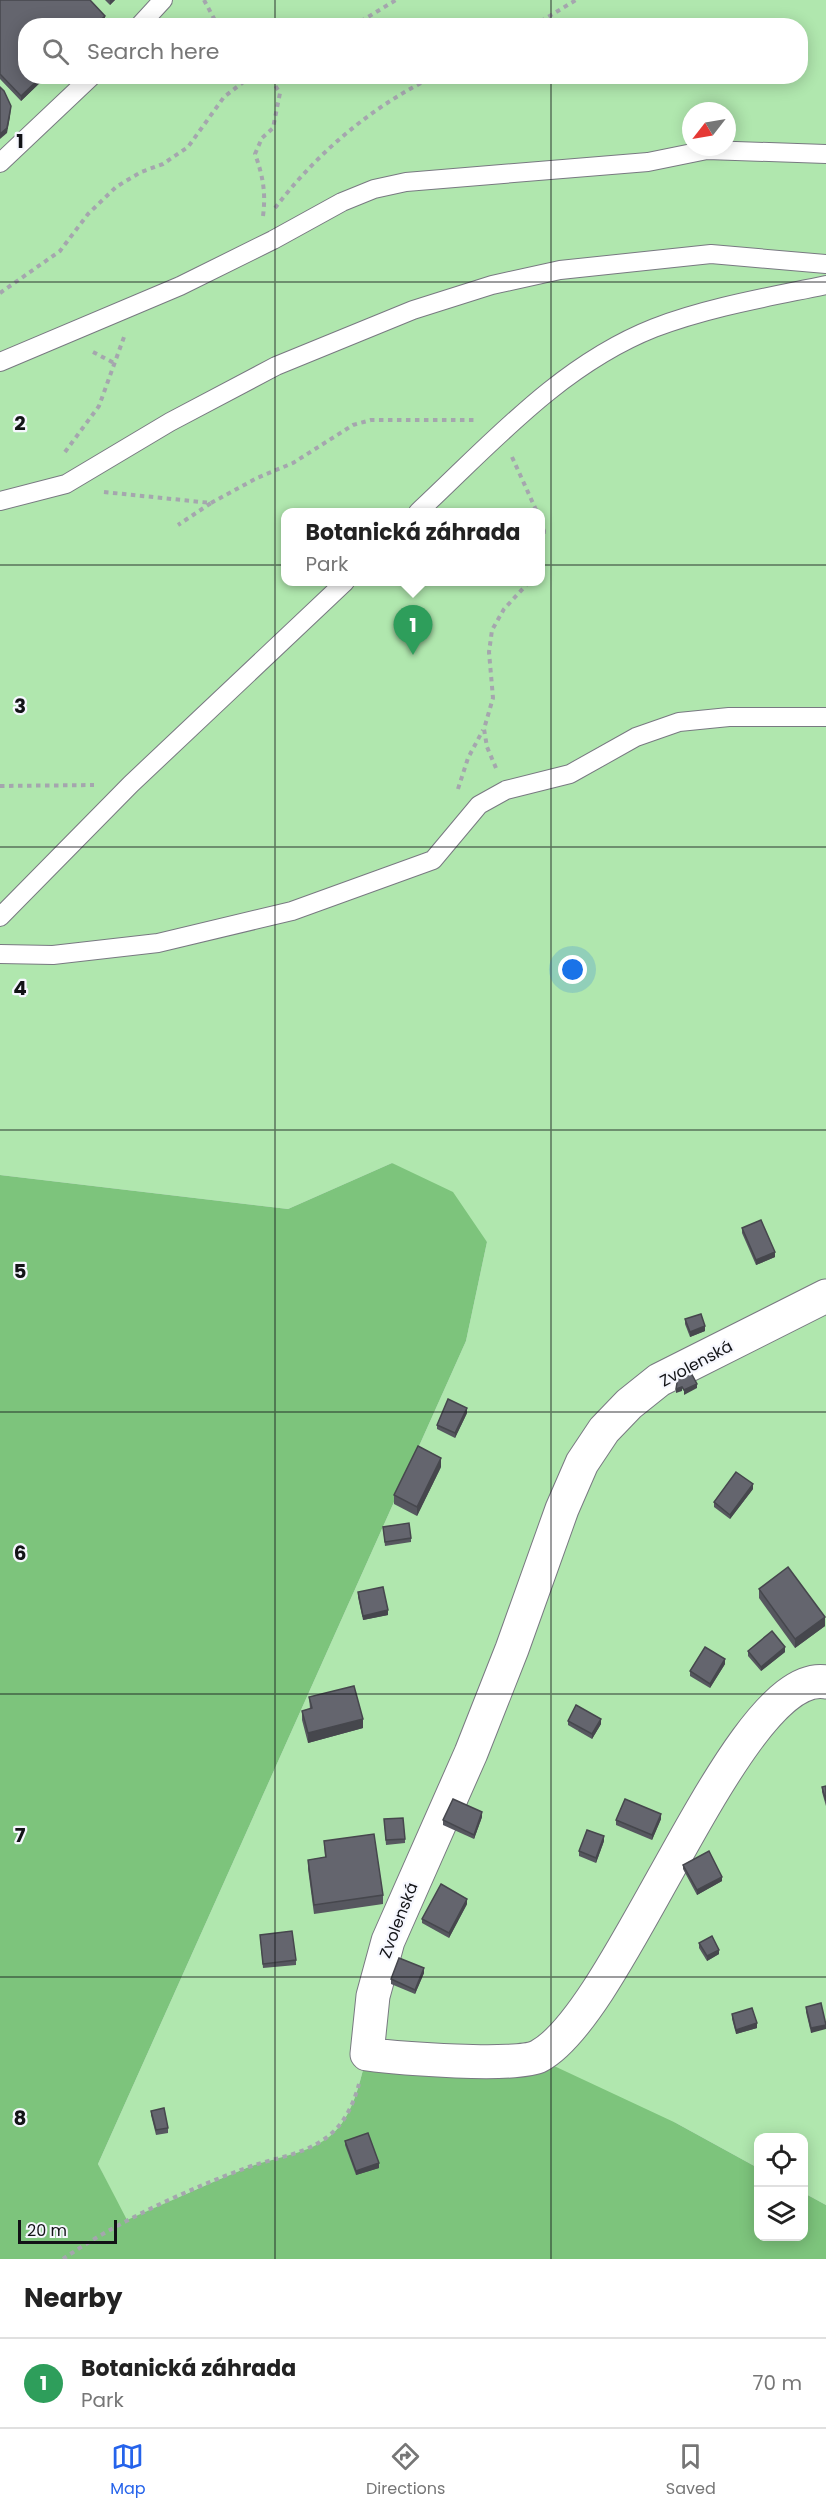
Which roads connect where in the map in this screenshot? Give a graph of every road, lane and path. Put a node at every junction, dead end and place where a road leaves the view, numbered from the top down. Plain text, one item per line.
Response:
1 (163, 0) edge
2 (204, 0) edge
3 (396, 0) edge
4 (576, 0) edge
5 (146, 18) edge
6 (214, 18) edge
7 (366, 18) edge
8 (546, 18) edge
9 (84, 84) edge
10 (241, 84) edge
11 (274, 84) edge
12 (421, 84) edge
13 (826, 154) edge
14 (0, 163) edge
15 (826, 264) edge
16 (826, 285) edge
17 (0, 293) edge
18 (133, 307) junction
19 (0, 362) edge
20 (504, 432) junction
21 (66, 484) junction
22 (36, 491) junction
23 (0, 501) edge
24 (211, 503) junction
25 (423, 508) edge
26 (535, 508) edge
27 (178, 525) dead end
28 (341, 586) edge
29 (525, 586) edge
30 (826, 717) edge
31 (484, 729) junction
32 (487, 747) dead end
33 (131, 784) junction
34 (0, 786) edge
35 (463, 822) junction
36 (0, 917) edge
37 (0, 954) edge
38 (826, 1296) edge
39 (826, 1682) edge
40 (367, 2054) junction
41 (63, 2259) edge

1 - 5 lane
2 - 6 path
3 - 7 path
4 - 8 path
9 - 14 lane
10 - 17 path
11 - 12 path
13 - 18 lane
15 - 21 lane
16 - 20 lane
18 - 19 lane
18 - 22 path
20 - 24 path
20 - 25 lane
20 - 26 path
21 - 22 lane
21 - 24 path
22 - 23 lane
24 - 27 path
28 - 33 lane
29 - 31 path
30 - 35 lane
31 - 32 path
31 - 35 path
33 - 34 path
33 - 36 lane
35 - 37 lane
38 - 40 street, Zvolenská
39 - 40 street
40 - 41 path

